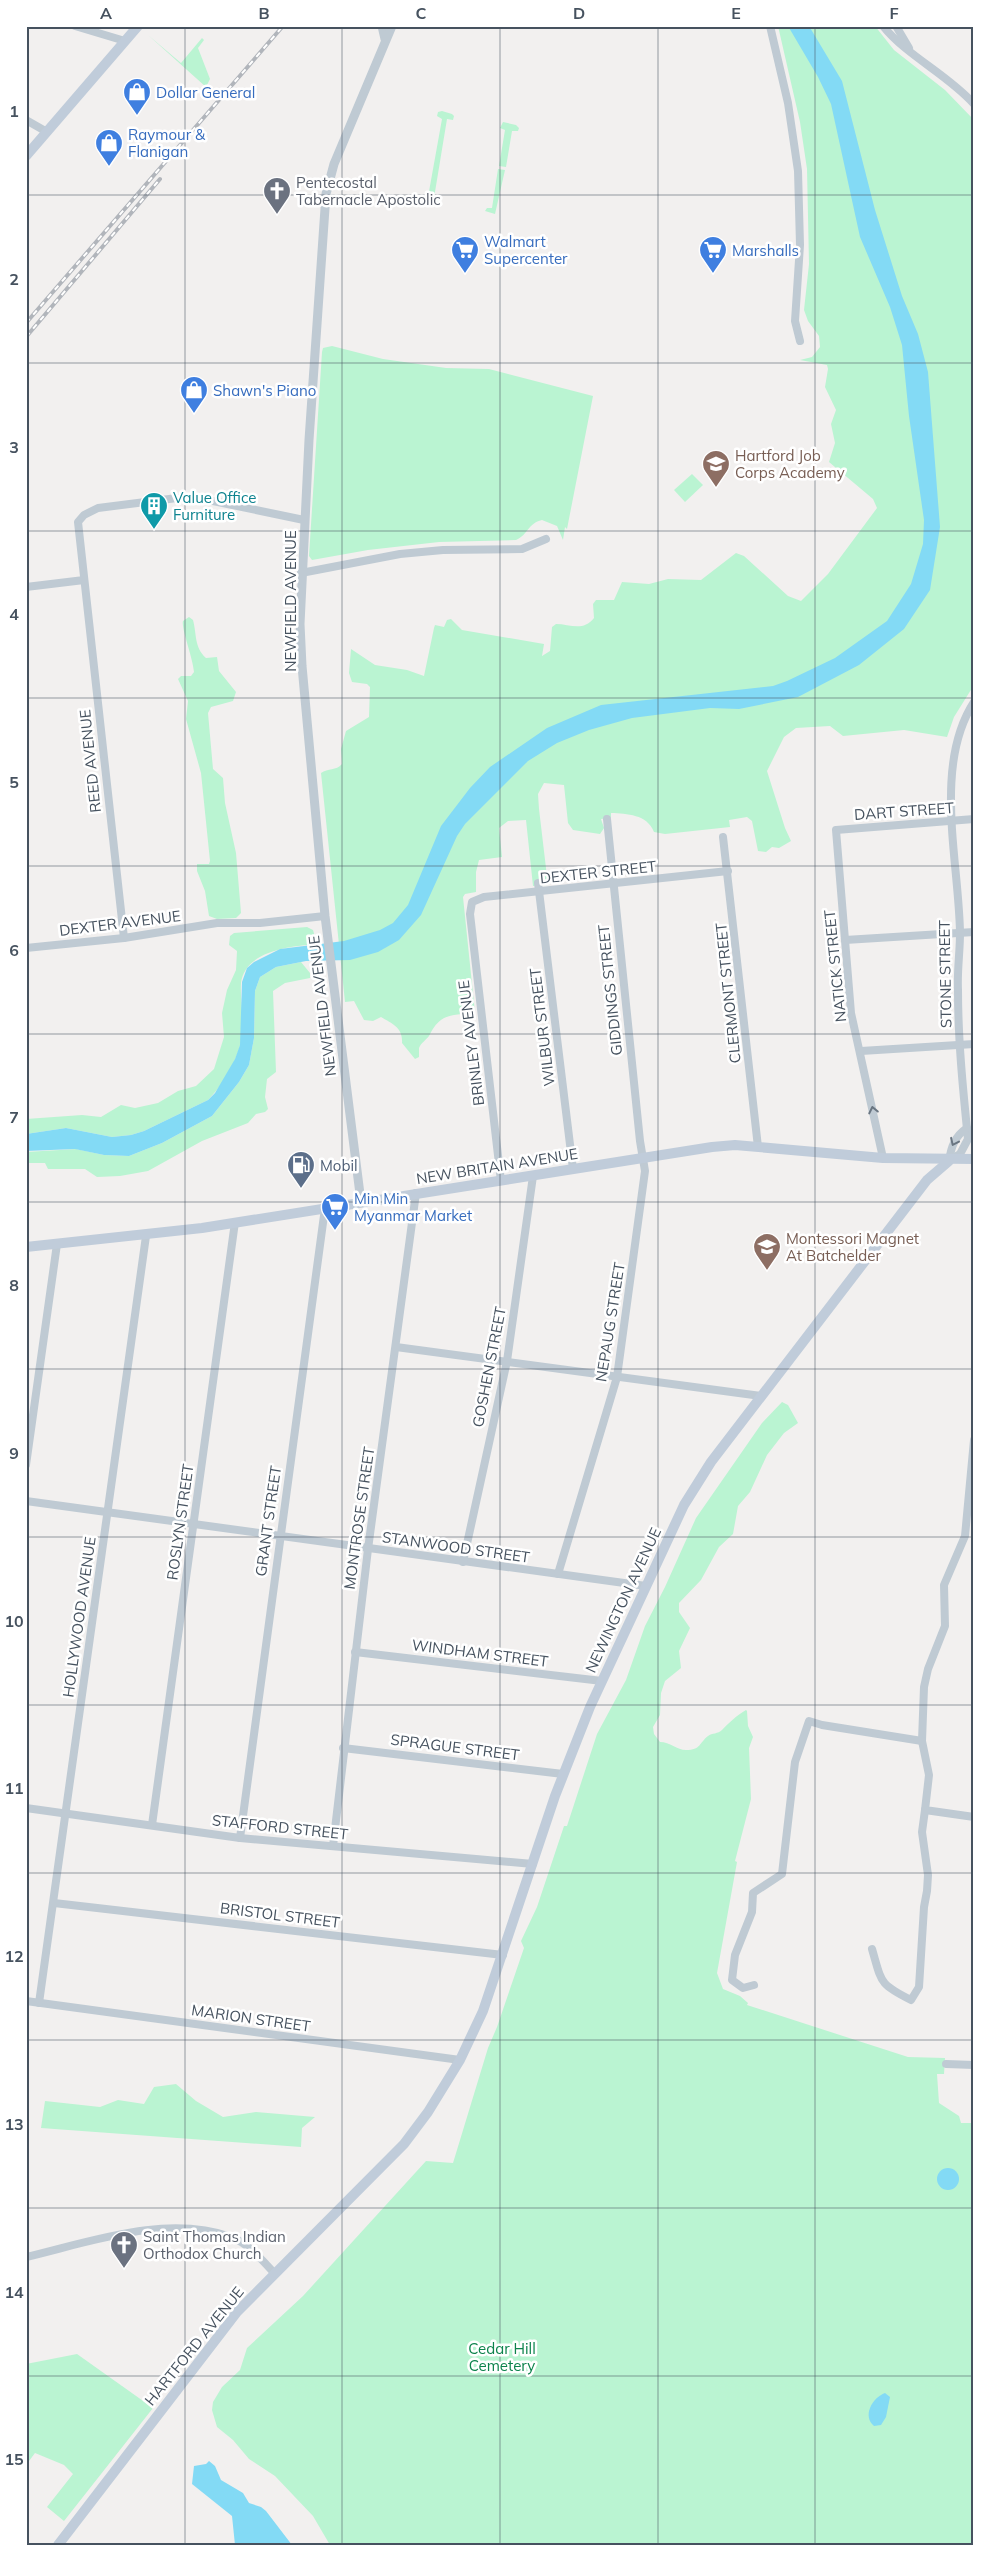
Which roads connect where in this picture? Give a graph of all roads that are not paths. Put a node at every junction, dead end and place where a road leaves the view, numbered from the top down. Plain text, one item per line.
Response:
1 (75, 26) edge
2 (138, 26) edge
3 (382, 26) edge
4 (392, 26) edge
5 (770, 26) edge
6 (883, 26) edge
7 (896, 26) edge
8 (385, 39) junction
9 (125, 41) junction
10 (910, 50) junction
11 (974, 104) edge
12 (26, 120) edge
13 (46, 132) junction
14 (26, 156) edge
15 (800, 342) dead end
16 (304, 520) junction
17 (546, 539) dead end
18 (301, 573) junction
19 (84, 580) junction
20 (26, 587) edge
21 (974, 702) edge
22 (607, 819) dead end
23 (974, 819) edge
24 (953, 821) junction
25 (836, 830) joint
26 (723, 836) dead end
27 (728, 871) junction
28 (538, 883) dead end
29 (612, 884) junction
30 (539, 892) junction
31 (472, 902) joint
32 (325, 916) junction
33 (974, 932) edge
34 (960, 933) junction
35 (124, 938) junction
36 (845, 940) junction
37 (26, 948) edge
38 (974, 1044) edge
39 (960, 1045) junction
40 (860, 1051) junction
41 (758, 1147) junction
42 (644, 1157) junction
43 (883, 1158) junction
44 (974, 1159) edge
45 (949, 1160) junction
46 (573, 1169) junction
47 (533, 1176) junction
48 (501, 1181) junction
49 (416, 1194) junction
50 (361, 1202) junction
51 (325, 1208) junction
52 (235, 1222) junction
53 (146, 1236) junction
54 (58, 1244) junction
55 (26, 1247) edge
56 (396, 1347) junction
57 (507, 1361) junction
58 (617, 1377) junction
59 (761, 1396) junction
60 (974, 1440) edge
61 (26, 1464) edge
62 (26, 1501) edge
63 (108, 1512) junction
64 (193, 1525) junction
65 (279, 1536) junction
66 (368, 1549) junction
67 (462, 1562) junction
68 (558, 1574) junction
69 (646, 1586) junction
70 (355, 1652) junction
71 (602, 1681) junction
72 (922, 1741) junction
73 (343, 1748) junction
74 (563, 1774) junction
75 (26, 1808) edge
76 (925, 1810) junction
77 (67, 1813) junction
78 (974, 1817) edge
79 (152, 1825) junction
80 (240, 1838) junction
81 (333, 1846) junction
82 (533, 1864) junction
83 (54, 1903) junction
84 (872, 1949) dead end
85 (503, 1955) junction
86 (754, 1985) dead end
87 (26, 2001) edge
88 (39, 2003) junction
89 (460, 2060) junction
90 (946, 2064) dead end
91 (974, 2065) edge
92 (428, 2112) joint
93 (26, 2257) edge
94 (275, 2274) junction
95 (58, 2545) edge

1 - 9 street
2 - 9 main road
3 - 8 street
4 - 8 street, NEWFIELD AVENUE
5 - 15 street
6 - 10 street
7 - 10 street
8 - 16 street, NEWFIELD AVENUE
9 - 13 main road
10 - 11 street
12 - 13 street
13 - 14 main road
16 - 18 street, NEWFIELD AVENUE
16 - 19 street, REED AVENUE
17 - 18 street
18 - 32 street, NEWFIELD AVENUE
19 - 20 street
19 - 35 street, REED AVENUE
21 - 24 street, STONE STREET
22 - 29 street, GIDDINGS STREET
23 - 24 street, DART STREET
24 - 25 street, DART STREET
24 - 34 street, STONE STREET
25 - 36 street, NATICK STREET
26 - 27 street, CLERMONT STREET
27 - 29 street, DEXTER STREET
27 - 41 street, CLERMONT STREET
28 - 30 street, WILBUR STREET
29 - 30 street, DEXTER STREET
29 - 42 street, GIDDINGS STREET
30 - 31 street, DEXTER STREET
30 - 46 street, WILBUR STREET
31 - 48 street, BRINLEY AVENUE
32 - 35 street, DEXTER AVENUE
32 - 50 street, NEWFIELD AVENUE
33 - 34 street
34 - 36 street
34 - 39 street, STONE STREET
35 - 37 street, DEXTER AVENUE
36 - 40 street, NATICK STREET
38 - 39 street
39 - 40 street
39 - 45 street, STONE STREET
43 -> 40 street, NATICK STREET
41 - 42 main road, NEW BRITAIN AVENUE
41 - 43 main road, NEW BRITAIN AVENUE
42 - 46 main road, NEW BRITAIN AVENUE
42 - 58 street, NEPAUG STREET
43 - 45 main road, NEW BRITAIN AVENUE
44 - 45 main road, NEW BRITAIN AVENUE
45 - 59 main road, NEWINGTON AVENUE
46 - 47 main road, NEW BRITAIN AVENUE
47 - 48 main road, NEW BRITAIN AVENUE
47 - 57 street, GOSHEN STREET
48 - 49 main road, NEW BRITAIN AVENUE
49 - 50 main road, NEW BRITAIN AVENUE
49 - 56 street, MONTROSE STREET
50 - 51 main road, NEW BRITAIN AVENUE
51 - 52 main road, NEW BRITAIN AVENUE
51 - 65 street, GRANT STREET
52 - 53 main road, NEW BRITAIN AVENUE
52 - 64 street, ROSLYN STREET
53 - 54 main road, NEW BRITAIN AVENUE
53 - 63 street, HOLLYWOOD AVENUE
54 - 55 main road, NEW BRITAIN AVENUE
54 - 61 street
56 - 57 street
56 - 66 street, MONTROSE STREET
57 - 58 street
57 - 67 street, GOSHEN STREET
58 - 59 street
58 - 68 street, NEPAUG STREET
59 - 69 main road, NEWINGTON AVENUE
60 - 72 street
62 - 63 street, STANWOOD STREET
63 - 64 street, STANWOOD STREET
63 - 77 street, HOLLYWOOD AVENUE
64 - 65 street, STANWOOD STREET
64 - 79 street, ROSLYN STREET
65 - 66 street, STANWOOD STREET
65 - 80 street, GRANT STREET
66 - 67 street, STANWOOD STREET
66 - 70 street, MONTROSE STREET
67 - 68 street, STANWOOD STREET
68 - 69 street, STANWOOD STREET
69 - 71 main road, NEWINGTON AVENUE
70 - 71 street, WINDHAM STREET
70 - 73 street, MONTROSE STREET
71 - 74 main road, NEWINGTON AVENUE
72 - 76 street
72 - 86 street
73 - 74 street, SPRAGUE STREET
73 - 81 street, MONTROSE STREET
74 - 82 main road, NEWINGTON AVENUE
75 - 77 street, STAFFORD STREET
76 - 78 street
76 - 84 street
77 - 79 street, STAFFORD STREET
77 - 83 street, HOLLYWOOD AVENUE
79 - 80 street, STAFFORD STREET
80 - 81 street, STAFFORD STREET
81 - 82 street, STAFFORD STREET
82 - 85 main road, NEWINGTON AVENUE
83 - 85 street, BRISTOL STREET
83 - 88 street, HOLLYWOOD AVENUE
85 - 89 main road, NEWINGTON AVENUE
87 - 88 street, MARION STREET
88 - 89 street, MARION STREET
89 - 92 main road, NEWINGTON AVENUE
90 - 91 street
92 - 94 main road, HARTFORD AVENUE
93 - 94 street
94 - 95 main road, HARTFORD AVENUE

